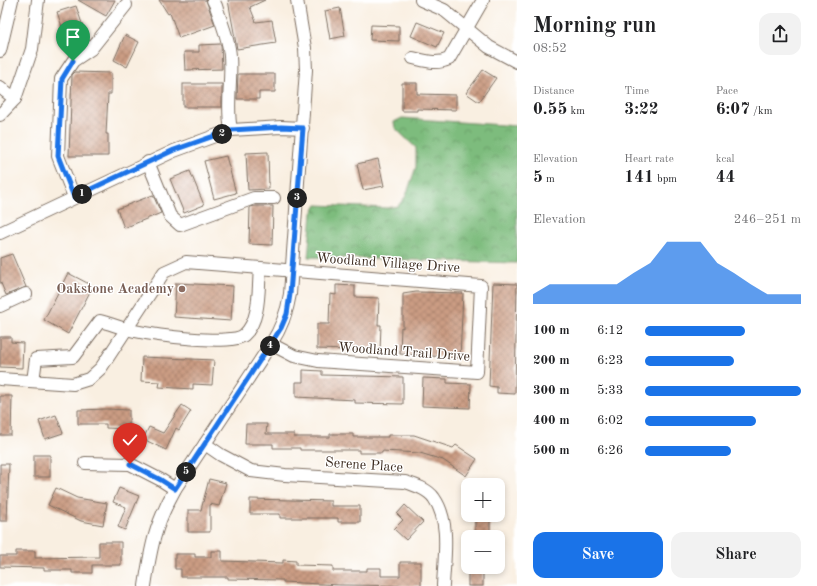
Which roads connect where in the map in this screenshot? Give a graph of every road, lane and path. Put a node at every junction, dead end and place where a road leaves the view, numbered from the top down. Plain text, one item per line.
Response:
1 (12, 0) edge
2 (38, 0) edge
3 (213, 0) edge
4 (297, 0) edge
5 (421, 0) edge
6 (483, 0) edge
7 (126, 5) dead end
8 (467, 28) junction
9 (2, 36) edge
10 (0, 51) edge
11 (413, 58) dead end
12 (517, 62) edge
13 (0, 87) edge
14 (15, 99) junction
15 (0, 115) edge
16 (303, 128) junction
17 (231, 130) junction
18 (148, 162) junction
19 (74, 197) junction
20 (274, 198) dead end
21 (0, 233) edge
22 (260, 268) junction
23 (292, 270) junction
24 (481, 286) joint
25 (26, 294) dead end
26 (0, 306) edge
27 (126, 329) junction
28 (271, 344) junction
29 (0, 379) edge
30 (33, 381) junction
31 (205, 444) junction
32 (85, 463) dead end
33 (175, 489) junction
34 (145, 586) edge
35 (443, 586) edge

1 - 9 street
2 - 14 street
3 - 17 street
4 - 16 street
5 - 8 street
6 - 8 street
7 - 19 street
8 - 11 street
8 - 12 street
9 - 10 street
13 - 14 street
14 - 15 street
16 - 17 street
16 - 23 street
17 - 18 street
18 - 19 street
18 - 20 street
19 - 21 street
22 - 23 street, Woodland Village Drive
22 - 27 street, Woodland Village Drive
22 - 27 street
23 - 24 street, Woodland Village Drive
23 - 28 street
24 - 28 street, Woodland Trail Drive
25 - 26 street
27 - 30 street, Woodland Village Drive
27 - 30 street
28 - 31 street
29 - 30 street, Woodland Village Drive
31 - 33 street
31 - 35 street, Serene Place
32 - 33 street
33 - 34 street

